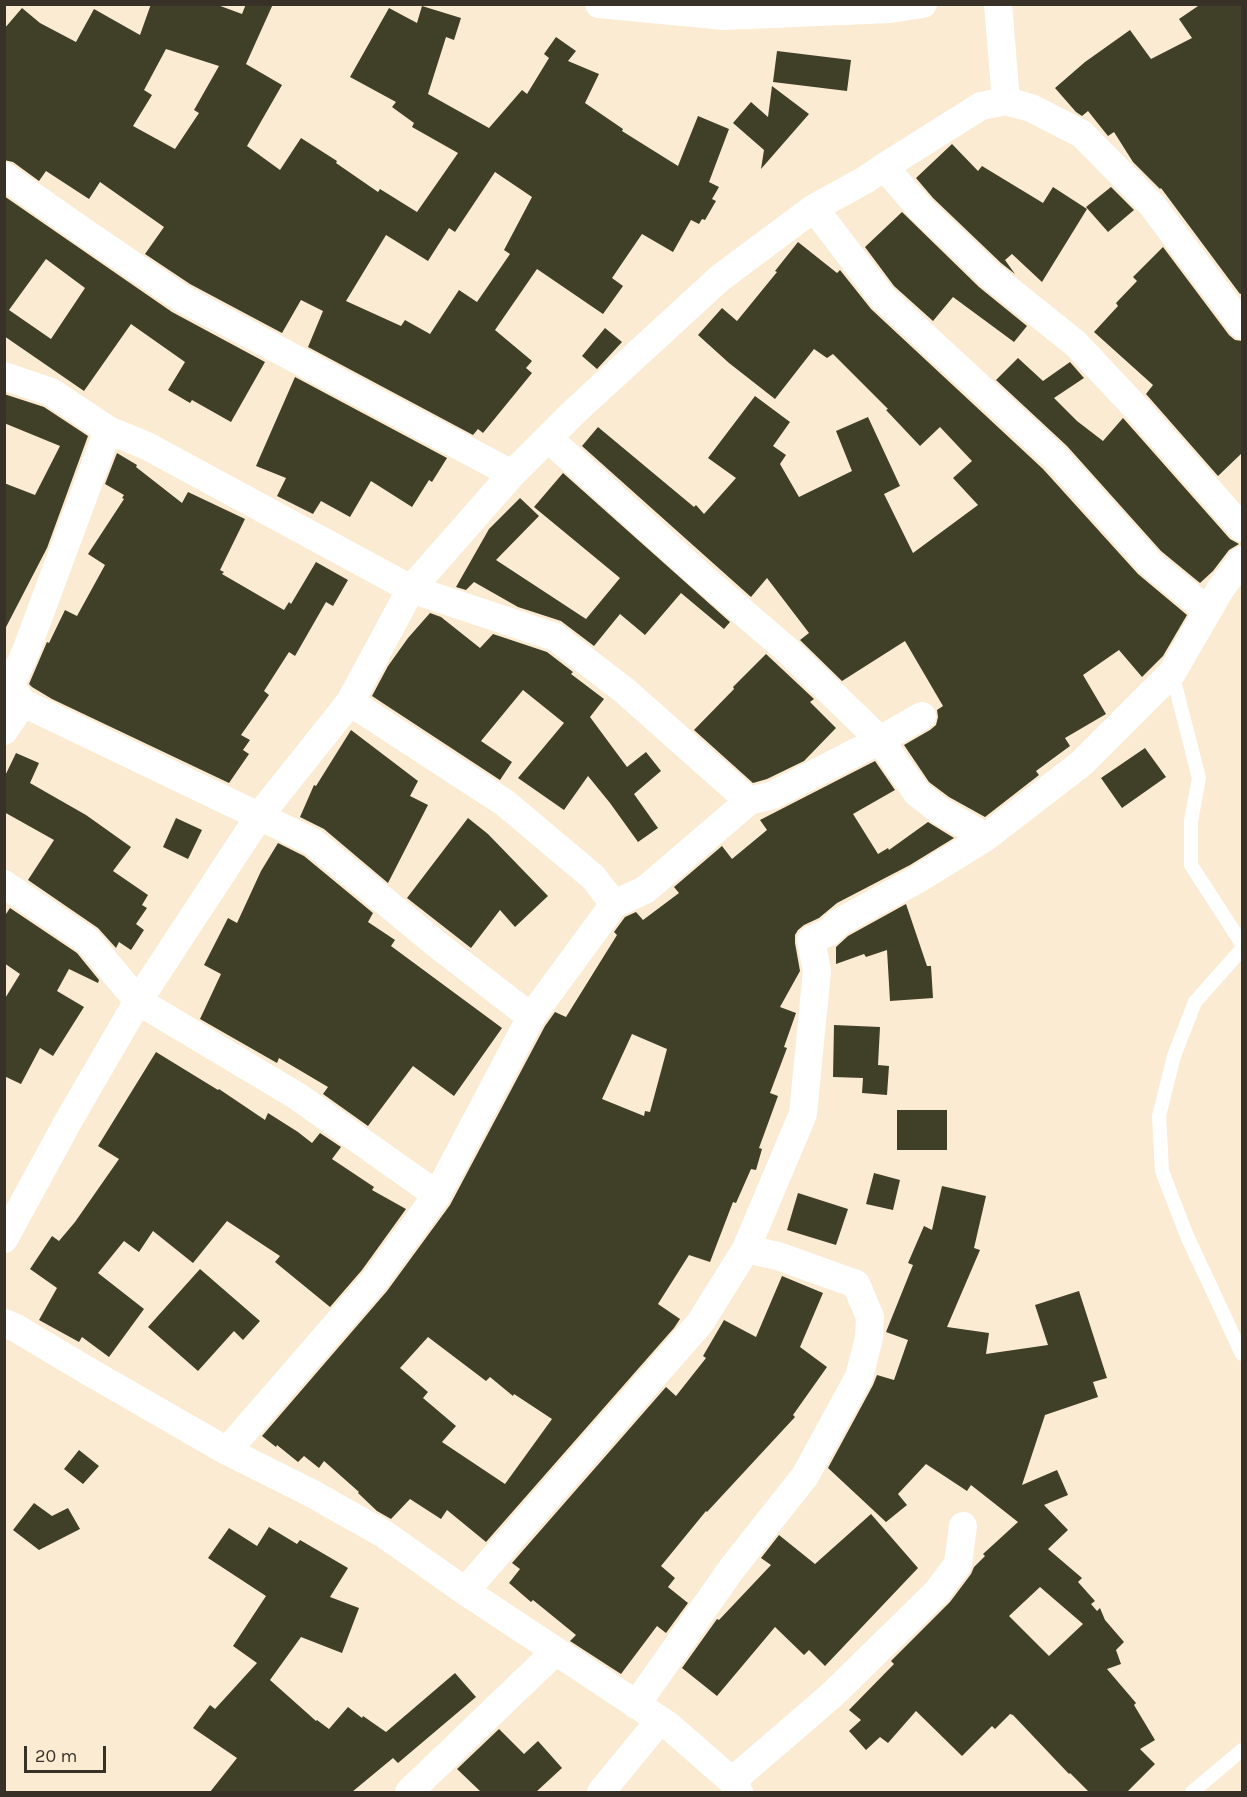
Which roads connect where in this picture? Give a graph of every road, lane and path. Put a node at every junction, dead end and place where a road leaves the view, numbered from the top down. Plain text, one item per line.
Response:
1 (599, 4) edge
2 (923, 4) edge
3 (998, 4) edge
4 (1006, 101) junction
5 (884, 167) junction
6 (4, 176) edge
7 (814, 208) junction
8 (1242, 325) edge
9 (4, 376) edge
10 (108, 429) junction
11 (548, 438) junction
12 (512, 474) junction
13 (1242, 528) edge
14 (1242, 560) edge
15 (411, 589) junction
16 (1208, 611) junction
17 (1172, 673) junction
18 (350, 702) junction
19 (23, 703) junction
20 (922, 716) dead end
21 (4, 731) edge
22 (880, 740) junction
23 (749, 801) junction
24 (260, 815) junction
25 (986, 837) junction
26 (4, 884) edge
27 (614, 904) junction
28 (1242, 944) edge
29 (1242, 949) edge
30 (138, 1001) junction
31 (531, 1017) junction
32 (437, 1195) junction
33 (4, 1239) edge
34 (746, 1249) junction
35 (4, 1323) edge
36 (1242, 1354) edge
37 (227, 1451) junction
38 (963, 1526) dead end
39 (465, 1591) junction
40 (556, 1652) junction
41 (636, 1704) junction
42 (660, 1720) junction
43 (1242, 1750) edge
44 (736, 1787) edge
45 (409, 1792) edge
46 (601, 1792) edge
47 (1192, 1792) edge

1 - 2 street
3 - 4 street
4 - 5 street
4 - 8 street
5 - 7 street
5 - 13 street
6 - 12 street
7 - 11 street
7 - 16 street
9 - 10 street
10 - 15 street
10 - 19 street
11 - 12 street
11 - 22 street
12 - 15 street
14 - 16 street
15 - 18 street
15 - 23 street
16 - 17 street
17 - 25 street
17 - 28 lane
18 - 24 street
18 - 27 street
19 - 21 street
19 - 24 street
20 - 22 street
22 - 23 street
22 - 25 street
23 - 27 street
24 - 30 street
24 - 31 street
25 - 34 street
26 - 30 street
27 - 31 street
29 - 36 lane
30 - 32 street
30 - 33 street
31 - 32 street
32 - 37 street
34 - 39 street
34 - 41 street
35 - 37 street
37 - 39 street
38 - 44 street
39 - 40 street
40 - 41 street
40 - 45 street
41 - 42 street
42 - 44 street
42 - 46 street
43 - 47 lane

